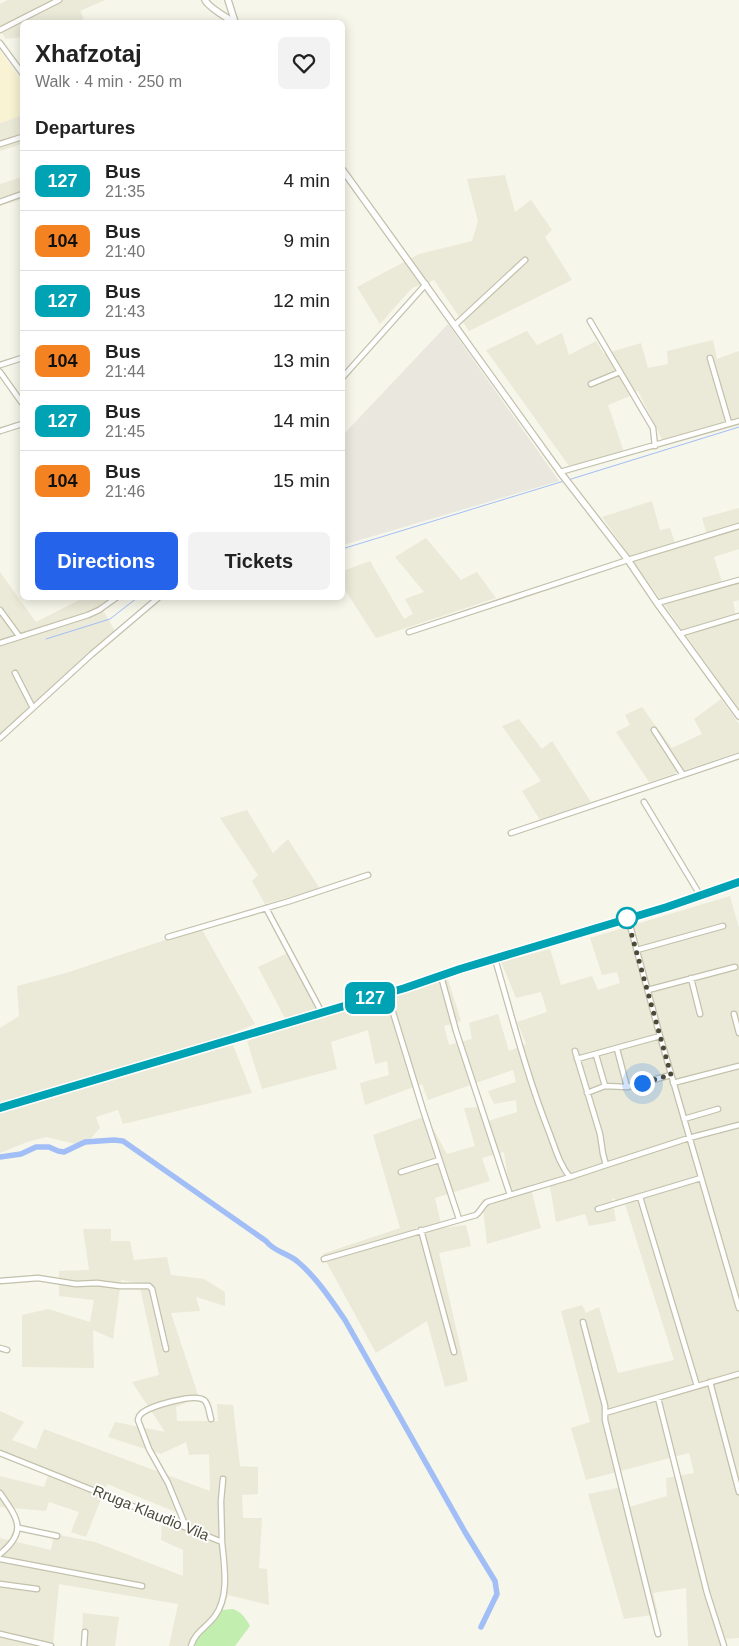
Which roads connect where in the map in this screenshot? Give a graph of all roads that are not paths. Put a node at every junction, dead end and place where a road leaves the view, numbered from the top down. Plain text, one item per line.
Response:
1 (59, 0) edge
2 (205, 0) edge
3 (228, 0) edge
4 (216, 9) junction
5 (231, 20) edge
6 (233, 20) edge
7 (0, 30) edge
8 (0, 43) edge
9 (20, 70) edge
10 (20, 138) edge
11 (0, 144) edge
12 (345, 173) edge
13 (20, 195) edge
14 (0, 202) edge
15 (525, 260) dead end
16 (426, 284) junction
17 (590, 321) dead end
18 (455, 325) junction
19 (710, 358) dead end
20 (20, 359) edge
21 (0, 365) edge
22 (0, 372) edge
23 (620, 372) junction
24 (345, 375) edge
25 (591, 384) dead end
26 (20, 400) edge
27 (739, 421) edge
28 (729, 423) junction
29 (20, 425) edge
30 (0, 431) edge
31 (655, 446) junction
32 (564, 478) junction
33 (739, 526) edge
34 (628, 560) junction
35 (739, 580) edge
36 (113, 600) edge
37 (156, 600) edge
38 (657, 603) junction
39 (0, 610) edge
40 (739, 616) edge
41 (409, 632) dead end
42 (679, 634) junction
43 (19, 636) junction
44 (0, 643) edge
45 (15, 673) dead end
46 (33, 708) junction
47 (739, 716) edge
48 (654, 730) dead end
49 (0, 738) edge
50 (739, 756) edge
51 (683, 775) junction
52 (644, 802) dead end
53 (511, 833) dead end
54 (368, 875) dead end
55 (739, 882) edge
56 (700, 896) junction
57 (266, 908) junction
58 (628, 918) junction
59 (723, 926) dead end
60 (168, 937) dead end
61 (637, 950) junction
62 (495, 959) junction
63 (735, 967) dead end
64 (440, 976) junction
65 (691, 978) junction
66 (648, 990) junction
67 (387, 993) junction
68 (322, 1013) junction
69 (700, 1014) dead end
70 (734, 1014) dead end
71 (739, 1032) edge
72 (660, 1036) junction
73 (616, 1049) junction
74 (575, 1051) dead end
75 (596, 1055) junction
76 (577, 1059) junction
77 (739, 1066) edge
78 (671, 1075) junction
79 (673, 1083) junction
80 (605, 1086) junction
81 (627, 1087) junction
82 (587, 1093) junction
83 (0, 1108) edge
84 (718, 1108) dead end
85 (684, 1119) junction
86 (739, 1125) edge
87 (689, 1138) junction
88 (439, 1160) junction
89 (606, 1164) junction
90 (401, 1172) dead end
91 (570, 1177) junction
92 (701, 1178) junction
93 (510, 1195) junction
94 (640, 1197) junction
95 (598, 1209) dead end
96 (459, 1219) junction
97 (421, 1230) junction
98 (324, 1259) dead end
99 (0, 1280) edge
100 (739, 1308) edge
101 (583, 1322) dead end
102 (0, 1348) edge
103 (7, 1350) dead end
104 (166, 1350) dead end
105 (454, 1352) dead end
106 (739, 1374) edge
107 (710, 1382) junction
108 (697, 1386) junction
109 (658, 1398) junction
110 (605, 1413) junction
111 (210, 1419) dead end
112 (0, 1453) edge
113 (223, 1480) dead end
114 (739, 1492) edge
115 (0, 1493) edge
116 (186, 1527) junction
117 (19, 1528) junction
118 (57, 1536) dead end
119 (222, 1542) junction
120 (0, 1554) edge
121 (0, 1559) edge
122 (0, 1584) edge
123 (142, 1586) dead end
124 (37, 1589) dead end
125 (86, 1632) dead end
126 (0, 1634) edge
127 (658, 1634) dead end
128 (51, 1646) edge
129 (84, 1646) edge
130 (191, 1646) edge
131 (724, 1646) edge

1 - 7 street
2 - 4 street
3 - 4 street
3 - 6 street
4 - 5 street
8 - 9 street
10 - 11 street
12 - 16 street
13 - 14 street
15 - 18 street
16 - 18 street
16 - 24 street
17 - 23 street
18 - 32 street
19 - 28 street
20 - 21 street
22 - 26 street
23 - 25 street
23 - 31 street
27 - 28 street
28 - 31 street
29 - 30 street
31 - 32 street
32 - 34 street
33 - 34 street
34 - 38 street
34 - 41 street
35 - 38 street
36 - 43 street
37 - 46 street
38 - 42 street
39 - 43 street
40 - 42 street
42 - 47 street
43 - 44 street
45 - 46 street
46 - 49 street
48 - 51 street
50 - 51 street
51 - 53 street
52 - 56 street
54 - 57 street
55 - 56 main road
56 - 58 main road
57 - 60 street
57 - 68 street
58 - 61 street
58 - 62 main road
59 - 61 street
61 - 66 street
62 - 64 main road
62 - 91 street
63 - 65 street
64 - 67 main road
64 - 93 street
65 - 66 street
65 - 69 street
66 - 72 street
67 - 68 main road
67 - 88 street
68 - 83 main road
70 - 71 street
72 - 73 street
72 - 78 street
73 - 75 street
73 - 81 street
74 - 76 street
75 - 76 street
75 - 80 street
76 - 82 street
77 - 79 street
78 - 79 street
78 - 81 street
79 - 85 street
80 - 81 street
80 - 82 street
82 - 89 street
84 - 85 street
85 - 87 street
86 - 87 street
87 - 89 street
87 - 92 street
88 - 90 street
88 - 96 street
89 - 91 street
91 - 93 street
92 - 94 street
92 - 100 street
93 - 96 street
94 - 95 street
94 - 108 street
96 - 97 street
97 - 98 street
97 - 105 street
99 - 104 street
101 - 110 street
102 - 103 street
106 - 107 street
107 - 108 street
107 - 114 street
108 - 109 street
109 - 110 street
109 - 131 street
110 - 127 street
111 - 116 street
112 - 116 street, Rruga Klaudio Vila
113 - 119 street
115 - 117 street
116 - 119 street, Rruga Klaudio Vila
117 - 118 street
117 - 120 street
119 - 130 street, Rruga Klaudio Vila
121 - 123 street
122 - 124 street
125 - 129 street
126 - 128 street

